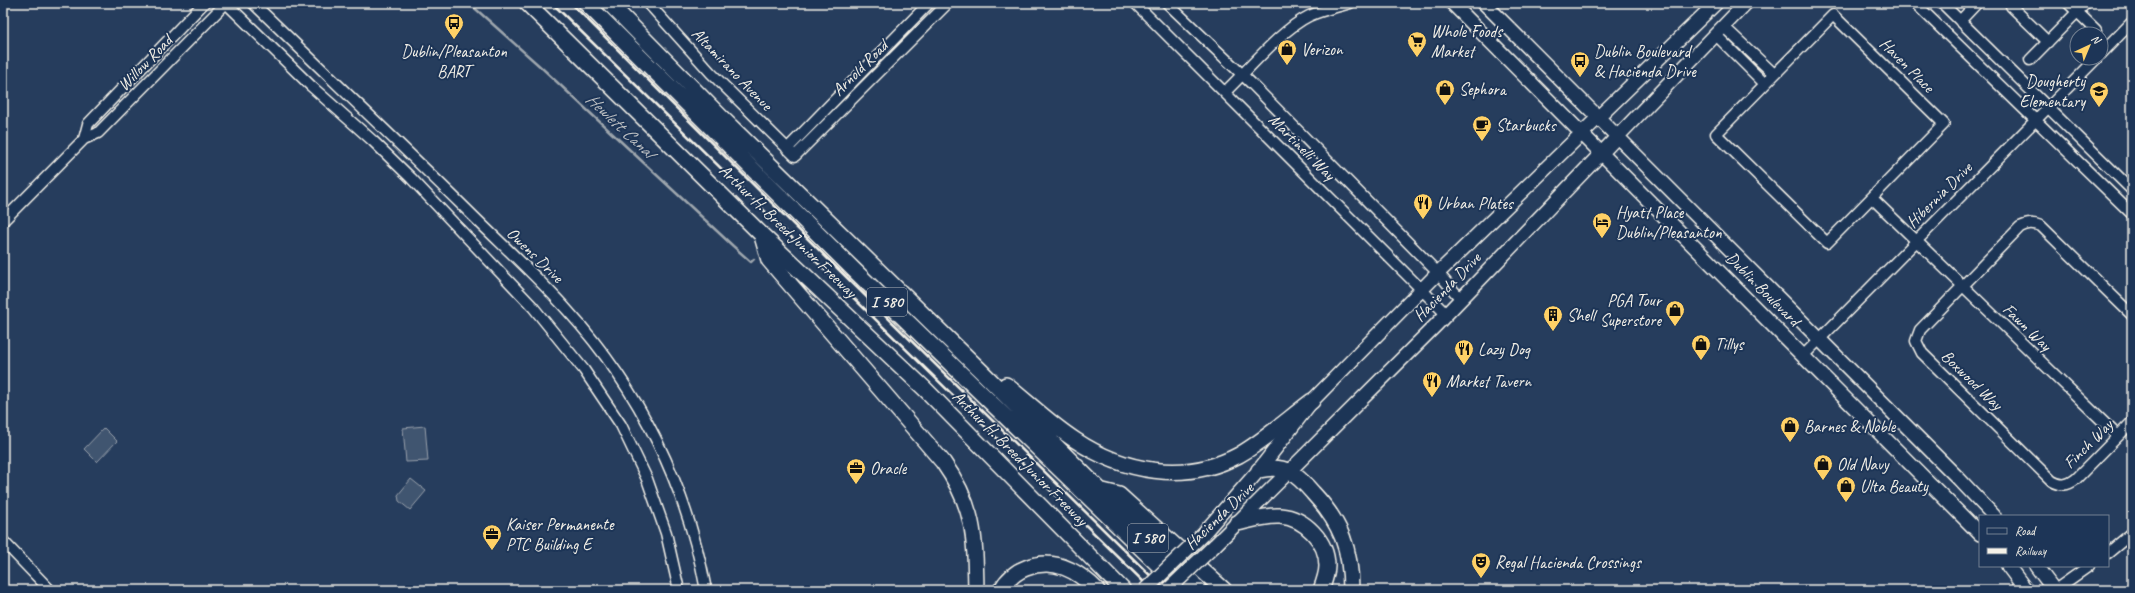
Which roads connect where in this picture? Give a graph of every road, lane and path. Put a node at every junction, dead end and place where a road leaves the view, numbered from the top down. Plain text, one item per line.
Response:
1 (204, 3) edge
2 (226, 3) edge
3 (253, 3) edge
4 (527, 3) edge
5 (586, 3) edge
6 (609, 3) edge
7 (648, 3) edge
8 (929, 3) edge
9 (948, 3) edge
10 (1135, 3) edge
11 (1167, 3) edge
12 (1350, 3) edge
13 (1452, 3) edge
14 (1484, 3) edge
15 (1716, 3) edge
16 (1746, 3) edge
17 (1915, 3) edge
18 (1942, 3) edge
19 (1977, 3) edge
20 (2068, 3) edge
21 (2086, 3) edge
22 (2011, 6) dead end
23 (2077, 12) junction
24 (1960, 21) junction
25 (2132, 22) edge
26 (2092, 26) edge
27 (1719, 30) junction
28 (2048, 42) junction
29 (2109, 46) edge
30 (2030, 60) dead end
31 (2089, 66) edge
32 (1774, 74) junction
33 (1242, 75) junction
34 (1765, 84) junction
35 (1225, 92) junction
36 (2048, 108) junction
37 (1597, 118) junction
38 (2036, 120) junction
39 (1581, 133) junction
40 (1616, 137) junction
41 (84, 139) junction
42 (791, 153) junction
43 (1600, 153) junction
44 (2132, 190) edge
45 (1872, 198) junction
46 (2132, 214) edge
47 (3, 221) edge
48 (762, 235) junction
49 (1915, 241) junction
50 (1438, 273) junction
51 (1962, 286) junction
52 (1422, 290) junction
53 (1460, 298) junction
54 (1446, 314) junction
55 (2132, 315) edge
56 (1819, 340) junction
57 (1804, 355) junction
58 (981, 371) junction
59 (1312, 401) junction
60 (2132, 422) edge
61 (2118, 436) junction
62 (1258, 470) junction
63 (1290, 472) junction
64 (2064, 485) joint
65 (1098, 490) junction
66 (1993, 515) edge
67 (1237, 523) junction
68 (1979, 533) edge
69 (2132, 533) edge
70 (3, 541) edge
71 (2109, 552) edge
72 (2009, 567) edge
73 (2037, 567) edge
74 (2088, 567) edge
75 (1199, 588) edge
76 (50, 590) edge
77 (679, 590) edge
78 (706, 590) edge
79 (976, 590) edge
80 (1001, 590) edge
81 (1098, 590) edge
82 (1123, 590) edge
83 (1145, 590) edge
84 (1168, 590) edge
85 (1224, 590) edge
86 (1321, 590) edge
87 (1351, 590) edge
88 (2026, 590) edge
89 (2055, 590) edge

1 - 41 street, Willow Road
2 - 41 street, Willow Road
2 - 77 street
3 - 78 street, Owens Drive
4 - 48 highway, Arthur H. Breed Junior Freeway / I 580
5 - 75 highway, I 580
6 - 58 highway, Arthur H. Breed Junior Freeway / I 580
7 - 42 street, Altamirano Avenue
8 - 42 street, Arnold Road
9 - 42 street, Arnold Road
10 - 35 street, Martinelli Way
11 - 33 street, Martinelli Way
12 - 33 street
13 - 39 main road, Dublin Boulevard
14 - 37 main road, Dublin Boulevard
15 - 37 main road, Hacienda Drive
16 - 27 main road, Hacienda Drive
17 - 38 street
18 - 24 street
19 - 24 street
20 - 23 street
21 - 23 street
22 - 28 street
23 - 26 street
23 - 28 street
24 - 36 street
25 - 29 street
27 - 32 street
27 - 34 street
27 - 40 main road, Hacienda Drive
28 - 30 street
31 - 36 street, Hibernia Drive
32 - 34 street, Haven Place
32 - 45 street, Haven Place
33 - 35 street
33 - 50 street, Martinelli Way
34 - 45 street, Haven Place
35 - 52 street, Martinelli Way
36 - 38 street, Hibernia Drive
36 - 44 street
37 - 39 main road, Hacienda Drive
37 - 40 main road, Dublin Boulevard
38 - 46 street
38 - 49 street, Hibernia Drive
39 - 43 main road, Dublin Boulevard
39 - 50 main road, Hacienda Drive
40 - 43 main road, Hacienda Drive
40 - 56 main road, Dublin Boulevard
41 - 47 street, Willow Road
43 - 53 main road, Hacienda Drive
43 - 57 main road, Dublin Boulevard
45 - 49 street
48 - 79 highway
48 - 82 highway, Arthur H. Breed Junior Freeway / I 580
49 - 51 street, Fawn Way
49 - 56 street, Hibernia Drive
50 - 52 main road, Hacienda Drive
50 - 53 street, Martinelli Way
51 - 55 street
51 - 61 street, Fawn Way
51 - 64 street, Boxwood Way
52 - 54 street, Martinelli Way
52 - 59 main road, Hacienda Drive
53 - 54 main road, Hacienda Drive
54 - 63 main road, Hacienda Drive
56 - 57 street, Hibernia Drive
56 - 66 main road, Dublin Boulevard
57 - 68 main road, Dublin Boulevard
58 - 59 highway
58 - 65 highway, Arthur H. Breed Junior Freeway / I 580
59 - 62 main road, Hacienda Drive
60 - 61 street, Finch Way
61 - 64 street, Finch Way
62 - 63 highway
62 - 83 main road, Hacienda Drive, bridge
63 - 67 main road, Hacienda Drive
63 - 87 highway
65 - 75 highway, Arthur H. Breed Junior Freeway / I 580
65 - 85 highway
67 - 84 main road, Hacienda Drive, bridge
67 - 86 highway
69 - 71 street
70 - 76 street
72 - 88 main road
73 - 89 main road
74 - 89 street
80 - 81 highway

